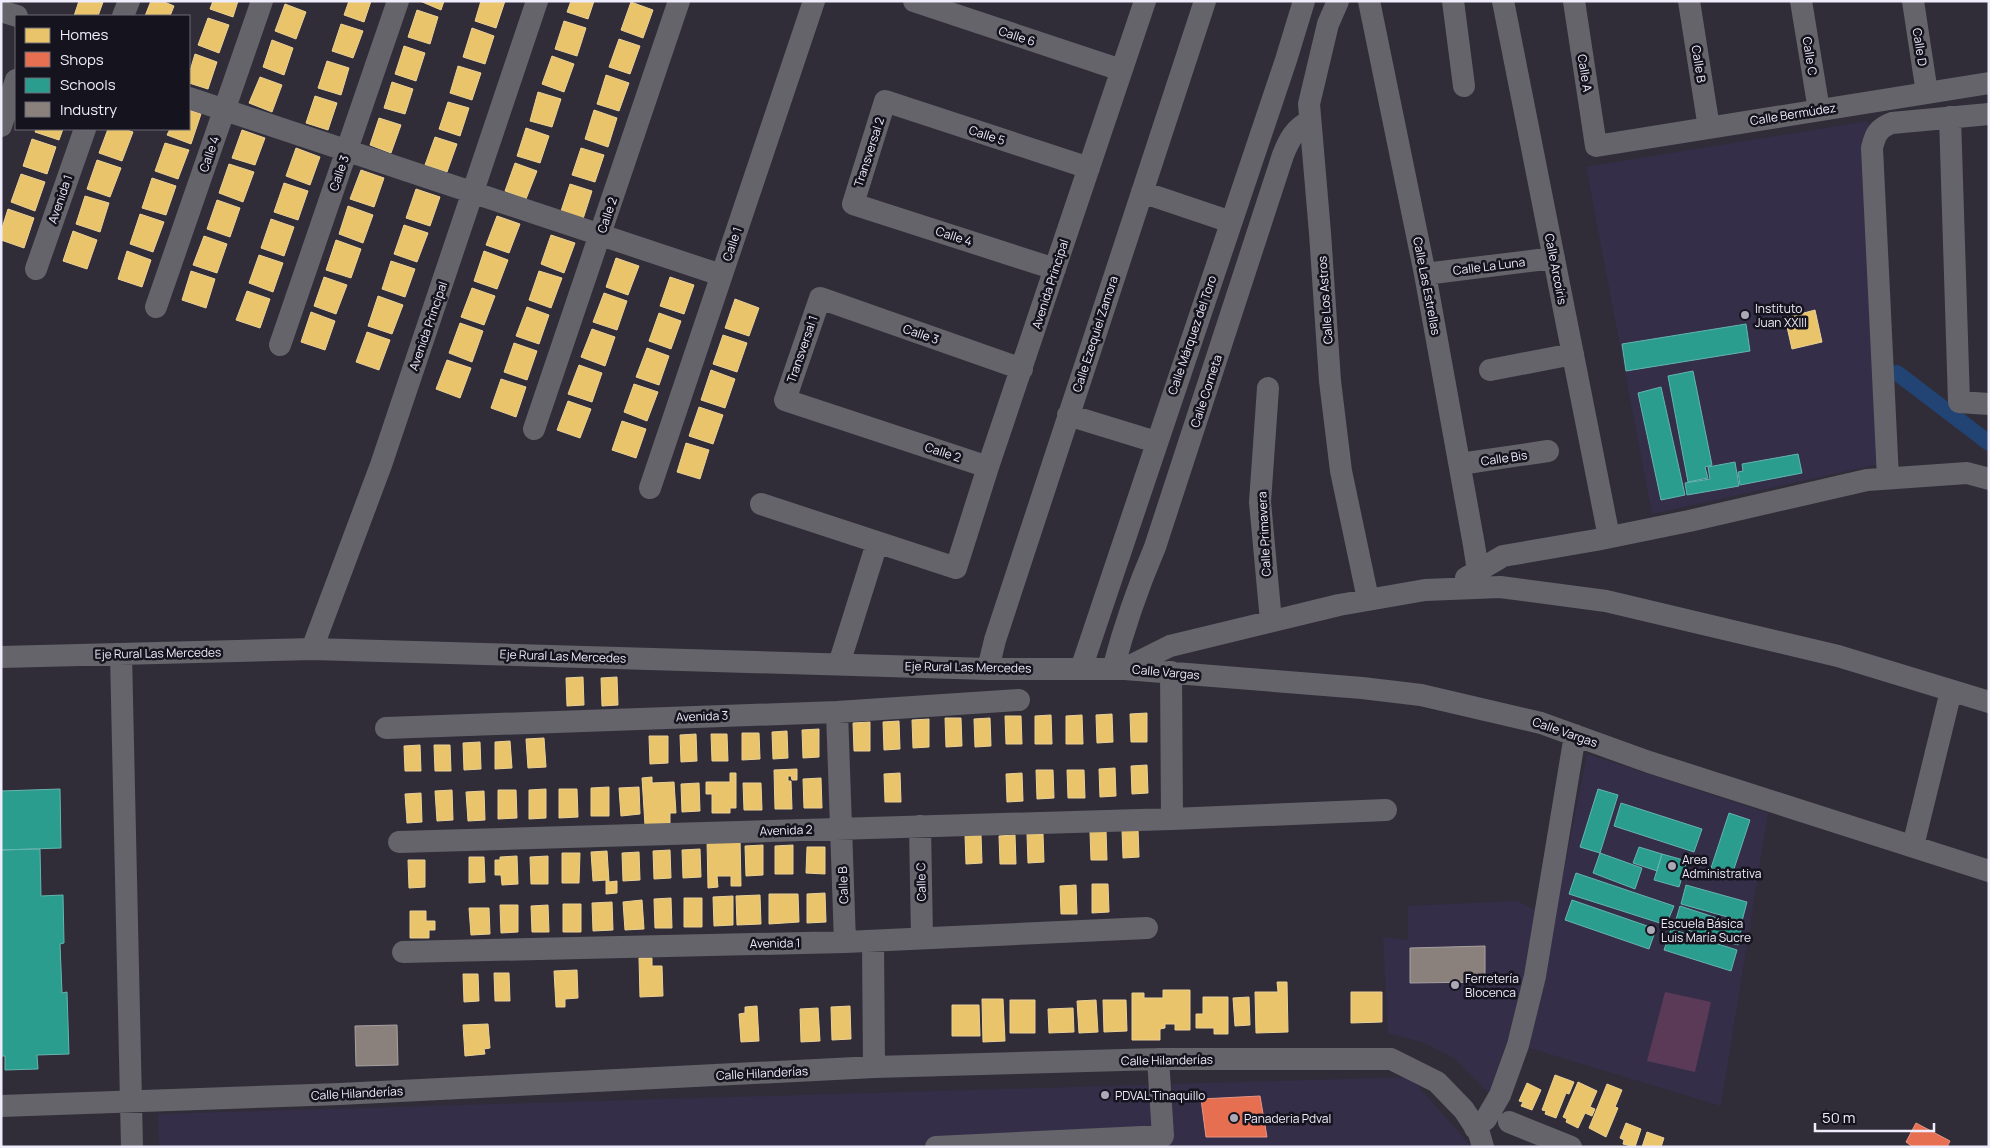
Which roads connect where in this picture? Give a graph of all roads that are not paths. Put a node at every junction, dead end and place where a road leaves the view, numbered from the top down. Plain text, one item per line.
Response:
1 (129, 1) edge
2 (262, 1) edge
3 (398, 1) edge
4 (537, 1) edge
5 (680, 1) edge
6 (814, 1) edge
7 (1145, 1) edge
8 (1205, 1) edge
9 (1304, 1) edge
10 (1338, 1) edge
11 (1369, 1) edge
12 (1453, 1) edge
13 (1503, 1) edge
14 (1574, 1) edge
15 (1689, 1) edge
16 (1801, 1) edge
17 (1913, 1) edge
18 (913, 2) edge
19 (123, 15) edge
20 (1121, 70) junction
21 (15, 83) edge
22 (1989, 83) edge
23 (1464, 86) dead end
24 (1927, 93) junction
25 (190, 98) edge
26 (885, 101) joint
27 (225, 110) junction
28 (1819, 110) junction
29 (1989, 114) edge
30 (1950, 118) junction
31 (1310, 121) junction
32 (1, 126) edge
33 (1709, 128) junction
34 (85, 130) edge
35 (1596, 146) joint
36 (347, 150) junction
37 (1089, 168) junction
38 (473, 192) junction
39 (1142, 192) junction
40 (852, 204) joint
41 (1231, 222) junction
42 (600, 235) junction
43 (1554, 258) junction
44 (36, 269) dead end
45 (1055, 269) junction
46 (1425, 274) junction
47 (721, 275) junction
48 (820, 298) joint
49 (156, 307) dead end
50 (280, 345) dead end
51 (1573, 354) junction
52 (1022, 369) junction
53 (1490, 370) dead end
54 (1268, 388) dead end
55 (785, 400) joint
56 (1989, 404) edge
57 (1068, 414) junction
58 (534, 430) dead end
59 (1156, 442) junction
60 (1548, 451) dead end
61 (1460, 464) junction
62 (988, 467) junction
63 (1888, 478) junction
64 (1989, 479) edge
65 (650, 488) dead end
66 (761, 504) dead end
67 (1609, 537) junction
68 (877, 543) junction
69 (1478, 571) junction
70 (1448, 589) junction
71 (1368, 600) junction
72 (1271, 621) junction
73 (312, 649) junction
74 (121, 654) junction
75 (1, 657) edge
76 (839, 664) junction
77 (988, 669) junction
78 (1080, 669) junction
79 (1119, 669) junction
80 (1171, 672) junction
81 (1951, 691) junction
82 (1019, 700) dead end
83 (1989, 702) edge
84 (837, 712) junction
85 (386, 728) dead end
86 (1575, 735) junction
87 (1386, 810) dead end
88 (1172, 819) junction
89 (920, 826) junction
90 (841, 829) junction
91 (399, 842) dead end
92 (1913, 846) junction
93 (1989, 871) edge
94 (1147, 928) dead end
95 (922, 938) junction
96 (873, 941) junction
97 (845, 942) junction
98 (403, 952) dead end
99 (1158, 1059) junction
100 (874, 1067) junction
101 (130, 1102) junction
102 (1, 1106) edge
103 (1509, 1122) dead end
104 (1479, 1137) edge
105 (1163, 1142) edge
106 (132, 1147) edge
107 (936, 1147) edge
108 (1572, 1147) edge

1 - 19 street
2 - 27 street, Calle 4
3 - 36 street, Calle 3
4 - 38 street, Avenida Principal
5 - 42 street, Calle 2
6 - 47 street, Calle 1
7 - 20 street, Avenida Principal
8 - 39 street, Calle Ezequiel Zamora
9 - 41 street, Calle Márquez del Toro
10 - 31 street, Calle Los Astros
11 - 46 street, Calle Las Estrellas
12 - 23 street
13 - 43 street, Calle Arcoíris
14 - 35 street, Calle A
15 - 33 street, Calle B
16 - 28 street, Calle C
17 - 24 street, Calle D
18 - 20 street, Calle 6
20 - 37 street, Avenida Principal
21 - 32 street
22 - 24 street, Calle Bermúdez
24 - 28 street, Calle Bermúdez
25 - 27 street
26 - 37 street, Calle 5
26 - 40 street, Transversal 2
27 - 36 street
27 - 49 street, Calle 4
28 - 33 street, Calle Bermúdez
29 - 30 street
30 - 56 street
30 - 63 street
31 - 71 street, Calle Los Astros
31 - 79 street, Calle Corneta
33 - 35 street, Calle Bermúdez
34 - 44 street, Avenida 1
36 - 38 street
36 - 50 street, Calle 3
37 - 45 street, Avenida Principal
38 - 42 street
38 - 73 street, Avenida Principal
39 - 41 street
39 - 57 street, Calle Ezequiel Zamora
40 - 45 street, Calle 4
41 - 59 street, Calle Márquez del Toro
42 - 47 street
42 - 58 street, Calle 2
43 - 46 street, Calle La Luna
43 - 51 street, Calle Arcoíris
45 - 52 street, Avenida Principal
46 - 61 street, Calle Las Estrellas
47 - 65 street, Calle 1
48 - 52 street, Calle 3
48 - 55 street, Transversal 1
51 - 53 street
51 - 67 street, Calle Arcoíris
52 - 62 street, Avenida Principal
54 - 72 street, Calle Primavera
55 - 62 street, Calle 2
57 - 59 street
57 - 77 street, Calle Ezequiel Zamora
59 - 78 street, Calle Márquez del Toro
60 - 61 street, Calle Bis
61 - 69 street, Calle Las Estrellas
62 - 68 street, Avenida Principal
63 - 64 street
63 - 67 street
66 - 68 street
67 - 69 street
68 - 76 street
69 - 70 street
70 - 71 street
70 - 81 street
71 - 72 street
72 - 79 street
73 - 74 street, Eje Rural Las Mercedes
73 - 76 street, Eje Rural Las Mercedes
74 - 75 street, Eje Rural Las Mercedes
74 - 101 street
76 - 77 street, Eje Rural Las Mercedes
77 - 78 street, Eje Rural Las Mercedes
78 - 79 street, Eje Rural Las Mercedes
79 - 80 street, Calle Vargas
80 - 86 street, Calle Vargas
80 - 88 street
81 - 83 street
81 - 92 street
82 - 84 street, Avenida 3
84 - 85 street, Avenida 3
84 - 90 street, Calle B
86 - 92 street, Calle Vargas
86 - 104 street
87 - 88 street, Avenida 2
88 - 89 street, Avenida 2
89 - 90 street, Avenida 2
89 - 95 street, Calle C
90 - 91 street, Avenida 2
90 - 97 street, Calle B
92 - 93 street, Calle Vargas
94 - 95 street, Avenida 1
95 - 96 street, Avenida 1
96 - 97 street, Avenida 1
96 - 100 street
97 - 98 street, Avenida 1
99 - 100 street, Calle Hilanderías
99 - 104 street, Calle Hilanderías
99 - 105 street
100 - 101 street, Calle Hilanderías
101 - 102 street, Calle Hilanderías
101 - 106 street
103 - 108 street
105 - 107 street

